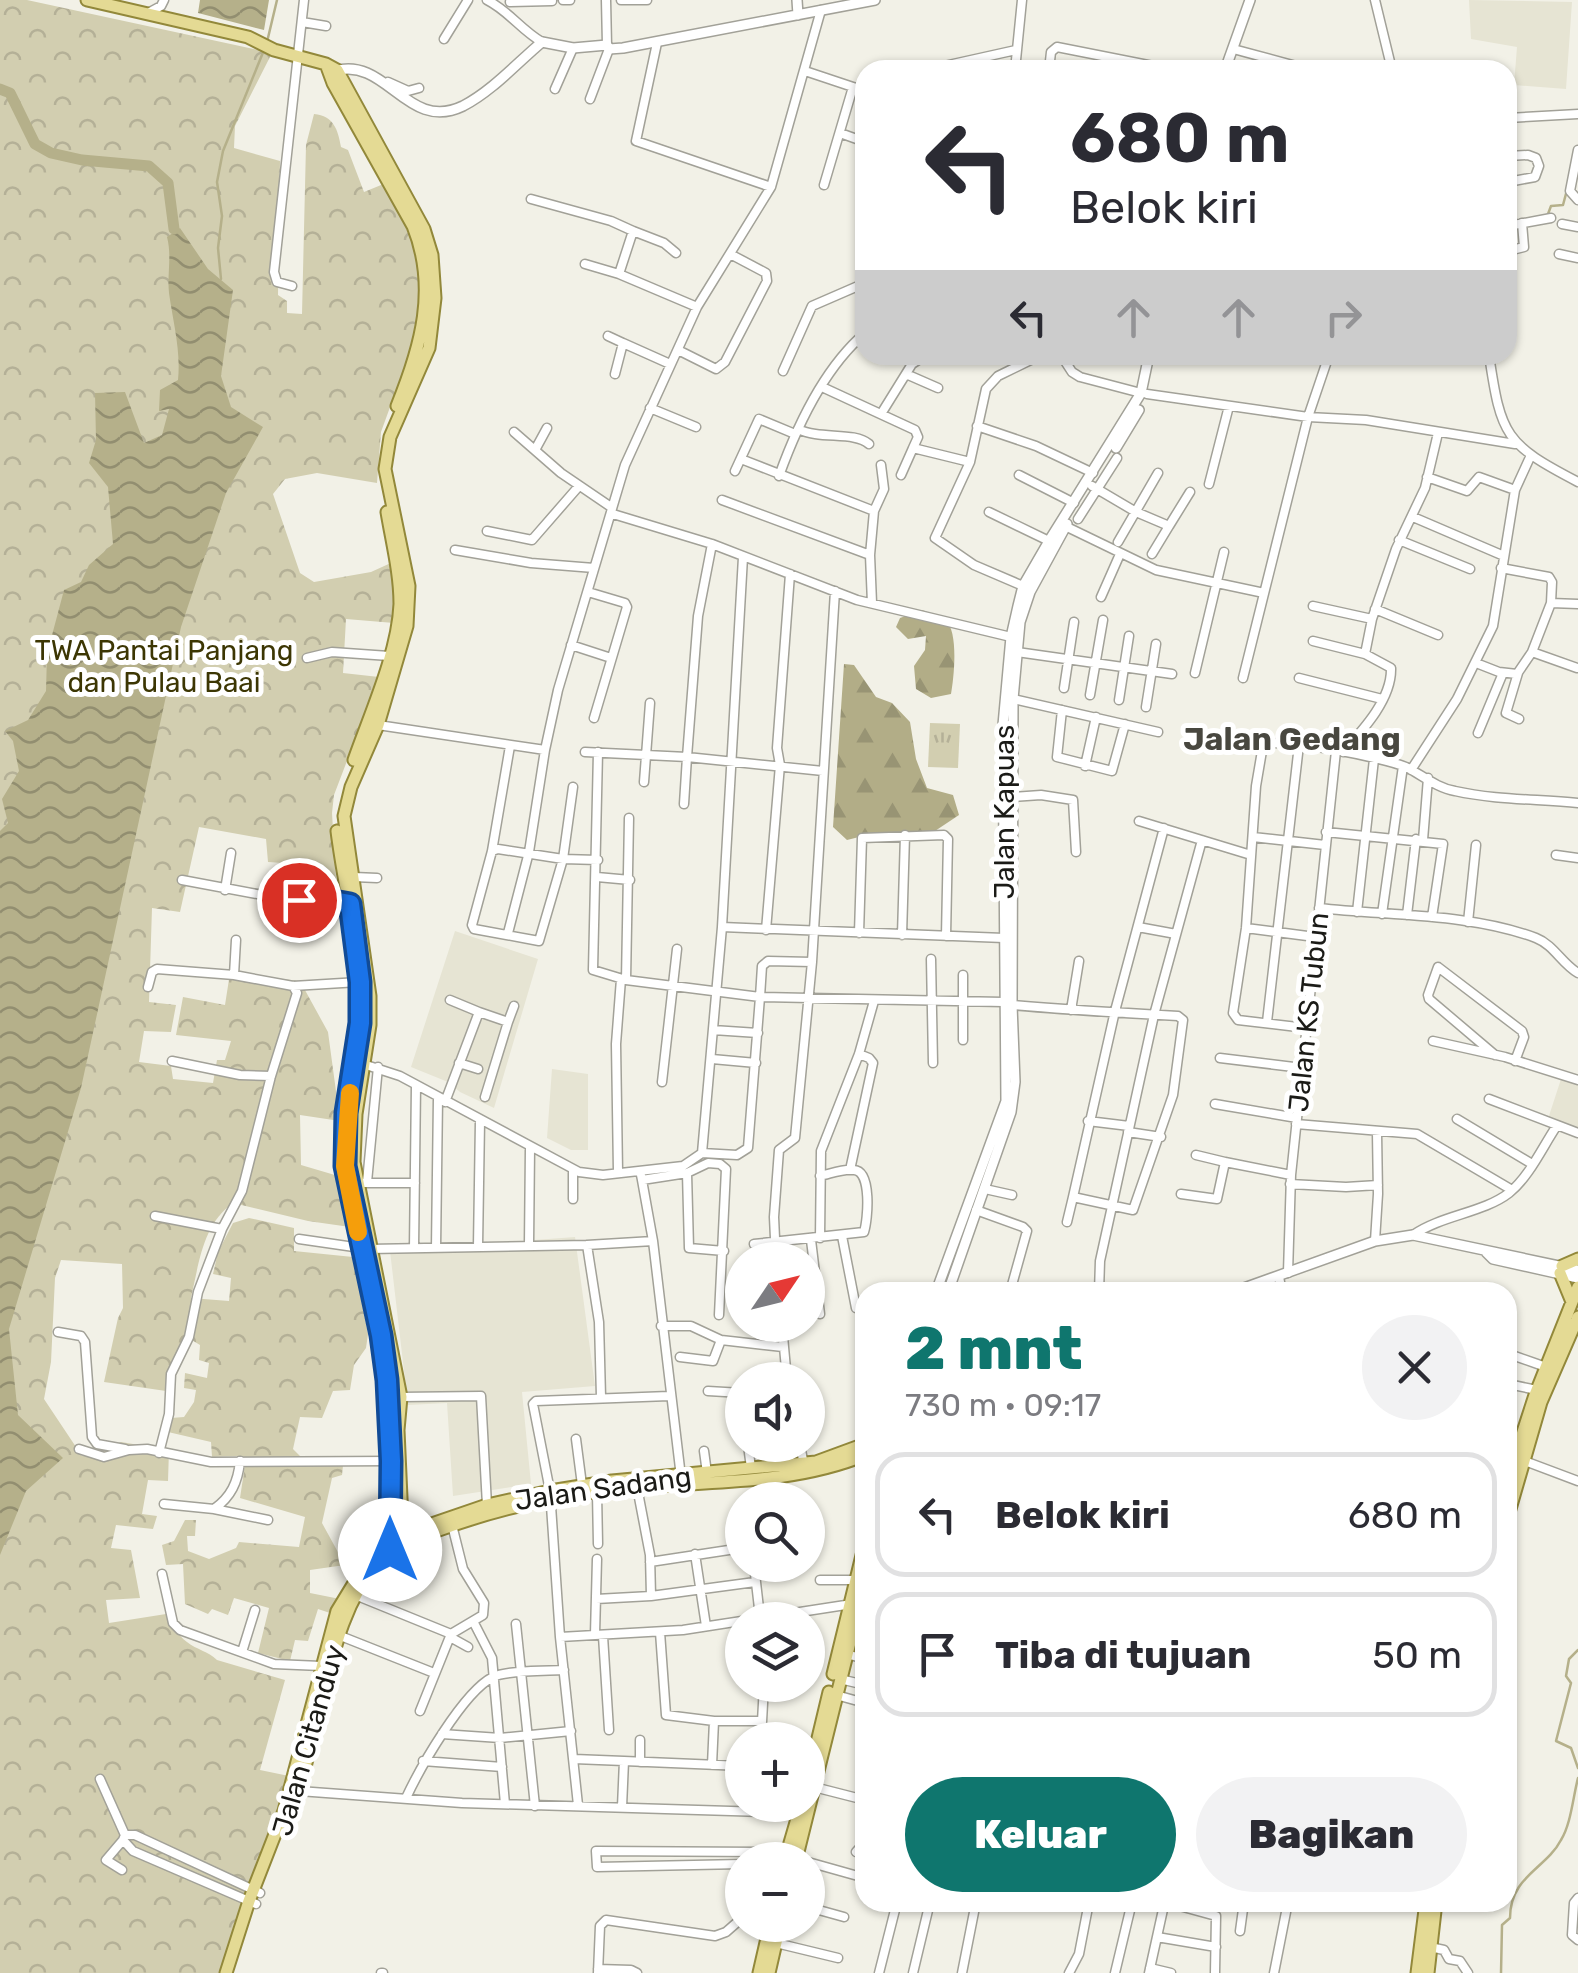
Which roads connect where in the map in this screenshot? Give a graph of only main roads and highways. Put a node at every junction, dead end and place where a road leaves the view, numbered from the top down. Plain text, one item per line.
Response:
1 (87, 0) edge
2 (382, 475) junction
3 (355, 768) junction
4 (366, 1064) junction
5 (365, 1249) junction
6 (1578, 1259) edge
7 (1578, 1287) edge
8 (1572, 1302) junction
9 (1578, 1317) edge
10 (855, 1448) edge
11 (1517, 1451) edge
12 (855, 1459) edge
13 (804, 1469) junction
14 (681, 1480) junction
15 (1517, 1480) edge
16 (550, 1496) junction
17 (402, 1538) junction
18 (389, 1544) junction
19 (855, 1617) edge
20 (855, 1618) edge
21 (825, 1730) edge
22 (825, 1732) edge
23 (254, 1897) junction
24 (1425, 1912) edge
25 (1435, 1912) edge
26 (766, 1942) edge
27 (776, 1942) edge
28 (226, 1973) edge
29 (234, 1973) edge
30 (759, 1973) edge
31 (769, 1973) edge
32 (1417, 1973) edge
33 (1428, 1973) edge

1 - 2 main road
2 - 3 main road
2 - 3 main road
3 - 4 main road
3 - 4 main road
4 - 5 main road
5 - 17 main road
5 - 18 main road
6 - 8 main road
7 - 8 main road
8 - 11 main road
9 - 15 main road
10 - 13 main road, Jalan Sadang
12 - 13 main road
13 - 14 main road
13 - 14 main road, Jalan Sadang
14 - 16 main road
14 - 16 main road, Jalan Sadang
16 - 17 main road
16 - 17 main road, Jalan Sadang
17 - 18 main road
18 - 23 main road, Jalan Citanduy
18 - 23 main road, Jalan Citanduy
19 - 21 main road
20 - 22 main road
23 - 28 main road, Jalan Citanduy
23 - 29 main road, Jalan Citanduy
24 - 32 main road
25 - 33 main road
26 - 30 main road
27 - 31 main road

